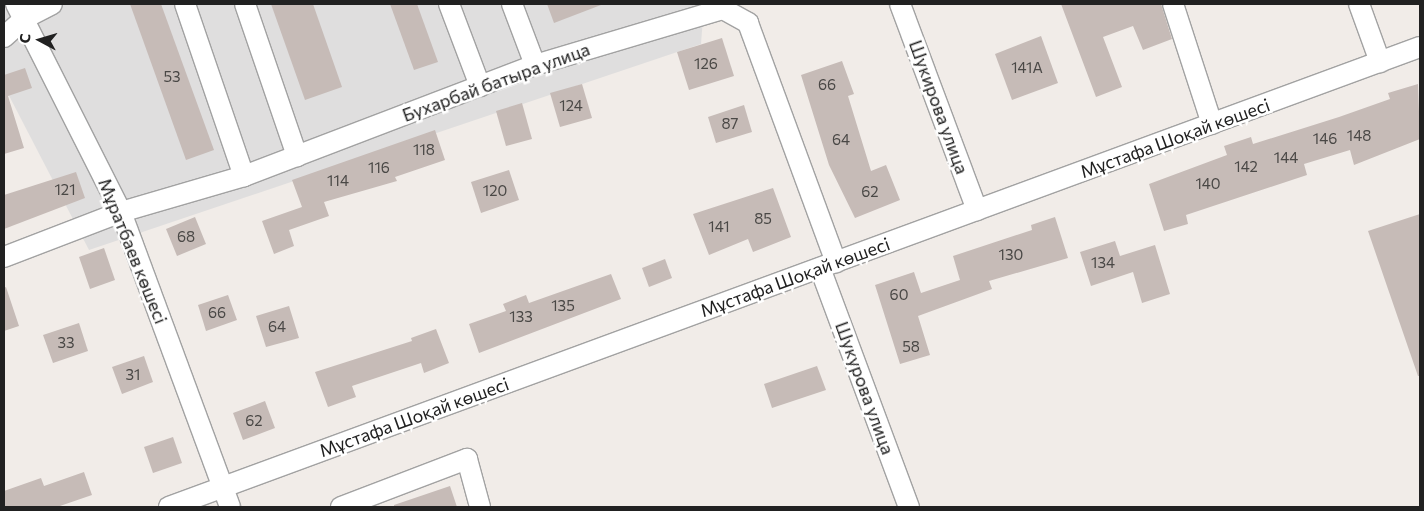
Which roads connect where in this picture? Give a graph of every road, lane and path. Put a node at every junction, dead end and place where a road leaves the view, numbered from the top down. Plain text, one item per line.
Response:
1 (52, 4) edge
2 (185, 4) edge
3 (245, 4) edge
4 (449, 4) edge
5 (512, 4) edge
6 (900, 4) edge
7 (1173, 4) edge
8 (1359, 4) edge
9 (722, 6) edge
10 (20, 11) edge
11 (4, 37) edge
12 (1420, 47) edge
13 (1380, 62) junction
14 (535, 65) junction
15 (480, 86) junction
16 (1212, 124) junction
17 (297, 156) junction
18 (244, 176) junction
19 (977, 210) junction
20 (121, 212) junction
21 (4, 257) edge
22 (828, 265) junction
23 (223, 487) junction
24 (168, 507) edge
25 (230, 507) edge
26 (341, 507) edge
27 (480, 507) edge
28 (909, 507) edge

1 - 10 street
2 - 18 street
3 - 17 street
4 - 15 street
5 - 14 street
6 - 19 street, Шукирова улица
7 - 16 street
8 - 13 street
9 - 14 street, Бухарбай батыра улица
9 - 22 street, Бухарбай батыра улица
10 - 11 street
10 - 20 street, Мұратбаев көшесі
12 - 13 street, Мұстафа Шоқай көшесі
13 - 16 street, Мұстафа Шоқай көшесі
14 - 15 street, Бухарбай батыра улица
15 - 17 street, Бухарбай батыра улица
16 - 19 street, Мұстафа Шоқай көшесі
17 - 18 street, Бухарбай батыра улица
18 - 20 street, Бухарбай батыра улица
19 - 22 street, Мұстафа Шоқай көшесі
20 - 21 street, Бухарбай батыра улица
20 - 23 street, Мұратбаев көшесі
22 - 23 street, Мұстафа Шоқай көшесі
22 - 28 street, Шукурова улица
23 - 24 street, Мұстафа Шоқай көшесі
23 - 25 street, Мұратбаев көшесі
26 - 27 street

